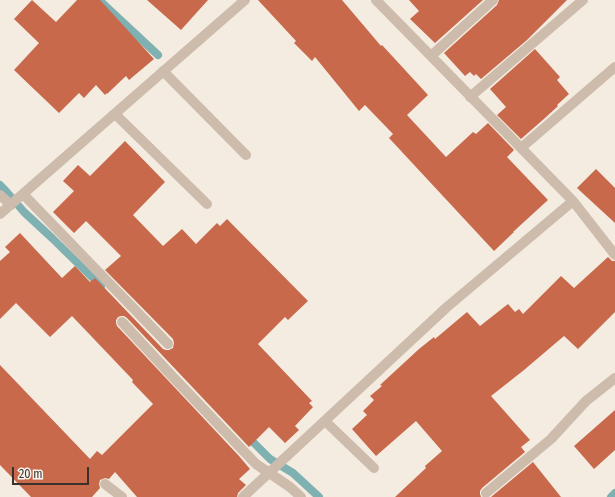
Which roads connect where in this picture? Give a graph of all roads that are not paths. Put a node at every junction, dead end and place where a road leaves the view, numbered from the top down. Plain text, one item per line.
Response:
1 (245, 0) edge
2 (376, 0) edge
3 (493, 0) edge
4 (583, 0) edge
5 (431, 56) junction
6 (615, 67) edge
7 (164, 71) junction
8 (470, 97) junction
9 (115, 114) junction
10 (521, 148) junction
11 (246, 155) dead end
12 (23, 194) junction
13 (0, 195) edge
14 (573, 201) junction
15 (207, 204) dead end
16 (11, 205) junction
17 (0, 214) edge
18 (615, 255) edge
19 (122, 322) dead end
20 (168, 344) dead end
21 (615, 378) edge
22 (325, 421) junction
23 (374, 468) dead end
24 (270, 472) junction
25 (106, 484) dead end
26 (486, 493) dead end
27 (122, 497) edge
28 (243, 497) edge
29 (301, 497) edge

1 - 7 street
2 - 5 street
3 - 5 street
4 - 8 street
5 - 8 street
6 - 10 street
7 - 9 street
7 - 11 street
8 - 10 street
9 - 12 street
9 - 15 street
10 - 14 street
12 - 16 street
12 - 20 street
13 - 16 street
14 - 18 street
14 - 22 street
16 - 17 street
19 - 24 street
21 - 26 street
22 - 23 street
22 - 24 street
24 - 28 street
24 - 29 street
25 - 27 street

